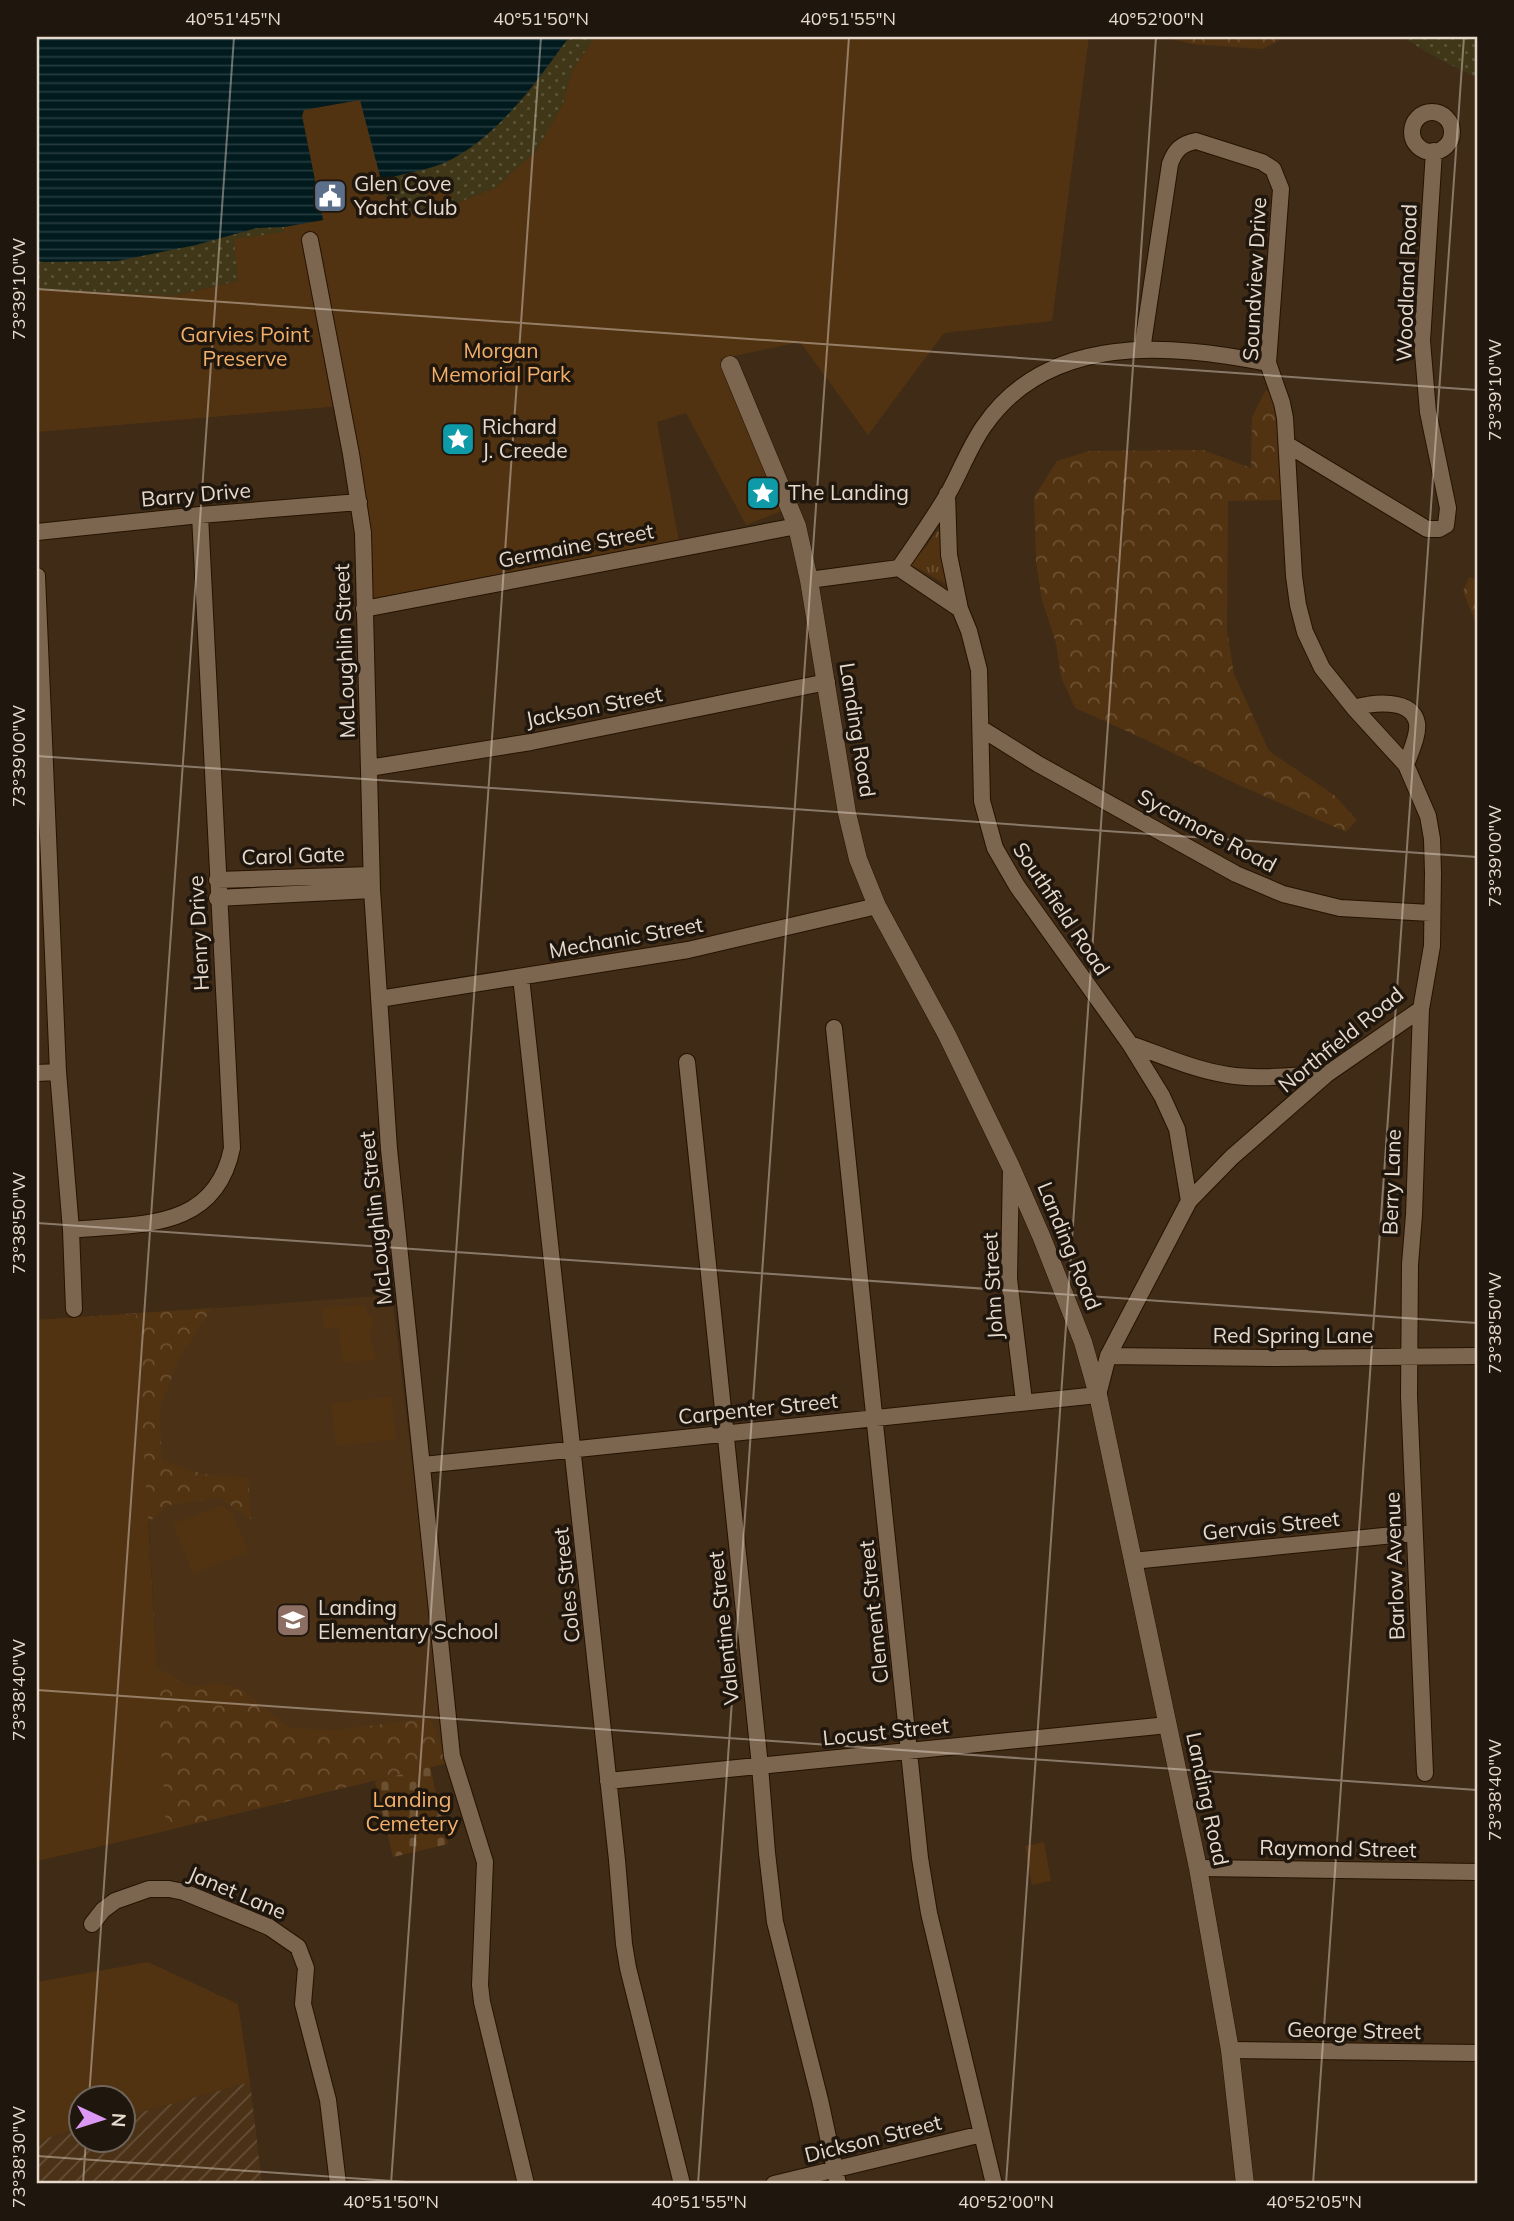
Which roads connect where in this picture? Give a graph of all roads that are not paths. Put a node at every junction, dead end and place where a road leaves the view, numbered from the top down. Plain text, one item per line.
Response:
1 (1434, 151) dead end
2 (310, 240) dead end
3 (1142, 350) junction
4 (1268, 363) junction
5 (730, 365) dead end
6 (1288, 445) junction
7 (947, 494) junction
8 (359, 502) junction
9 (200, 515) junction
10 (797, 526) junction
11 (37, 532) edge
12 (899, 568) junction
13 (37, 576) edge
14 (809, 580) junction
15 (364, 609) junction
16 (960, 609) junction
17 (827, 682) junction
18 (1354, 708) junction
19 (982, 729) junction
20 (1406, 765) junction
21 (369, 768) junction
22 (217, 880) junction
23 (372, 882) junction
24 (218, 898) junction
25 (877, 906) junction
26 (1431, 913) junction
27 (522, 977) junction
28 (379, 999) junction
29 (1420, 1009) junction
30 (834, 1028) dead end
31 (1130, 1044) junction
32 (687, 1062) dead end
33 (58, 1072) junction
34 (37, 1073) edge
35 (1327, 1074) junction
36 (1011, 1167) junction
37 (1189, 1202) junction
38 (71, 1230) junction
39 (74, 1309) dead end
40 (1108, 1356) junction
41 (1477, 1356) edge
42 (1409, 1357) junction
43 (1098, 1395) junction
44 (1024, 1401) junction
45 (875, 1418) junction
46 (724, 1433) junction
47 (574, 1450) junction
48 (423, 1465) junction
49 (1414, 1533) junction
50 (1132, 1561) junction
51 (1168, 1725) junction
52 (909, 1750) junction
53 (760, 1766) junction
54 (1425, 1773) dead end
55 (608, 1781) junction
56 (1198, 1868) junction
57 (1477, 1872) edge
58 (92, 1924) dead end
59 (1230, 2050) junction
60 (1477, 2053) edge
61 (982, 2134) junction
62 (836, 2177) edge
63 (338, 2184) edge
64 (526, 2184) edge
65 (682, 2184) edge
66 (774, 2184) edge
67 (994, 2184) edge
68 (1245, 2184) edge

1 - 6 street, Woodland Road
2 - 8 street, McLoughlin Street
3 - 4 street
3 - 4 street, Soundview Drive
3 - 7 street
4 - 6 street, Soundview Drive
5 - 10 street, Landing Road
6 - 18 street, Northfield Road
7 - 12 street
7 - 16 street, Southfield Road
8 - 9 street, Barry Drive
8 - 15 street, McLoughlin Street
9 - 11 street, Barry Drive
9 - 22 street, Henry Drive
10 - 14 street, Landing Road
10 - 15 street, Germaine Street
12 - 14 street
12 - 16 street
13 - 33 street
14 - 17 street, Landing Road
15 - 21 street, McLoughlin Street
16 - 19 street, Southfield Road
17 - 21 street, Jackson Street
17 - 25 street, Landing Road
18 - 20 street, Northfield Road
18 - 20 street
19 - 26 street, Sycamore Road
19 - 31 street, Southfield Road
20 - 26 street, Northfield Road
21 - 23 street, McLoughlin Street
22 - 23 street, Carol Gate
22 - 24 street, Henry Drive
23 - 24 street, Carol Gate
23 - 28 street, McLoughlin Street
24 - 38 street, Henry Drive
25 - 27 street, Mechanic Street
25 - 36 street, Landing Road
26 - 29 street, Northfield Road
27 - 28 street, Mechanic Street
27 - 47 street, Coles Street
28 - 48 street, McLoughlin Street
29 - 35 street, Northfield Road
29 - 42 street, Berry Lane
30 - 45 street, Clement Street
31 - 35 street
31 - 37 street, Southfield Road
32 - 46 street, Valentine Street
33 - 34 street
33 - 38 street
35 - 37 street, Northfield Road
36 - 43 street, Landing Road
36 - 44 street, John Street
37 - 40 street, Northfield Road
38 - 39 street
40 - 42 street, Red Spring Lane
40 - 43 street, Northfield Road
41 - 42 street, Red Spring Lane
42 - 49 street, Barlow Avenue
43 - 44 street, Carpenter Street
43 - 50 street, Landing Road
44 - 45 street, Carpenter Street
45 - 46 street, Carpenter Street
45 - 52 street, Clement Street
46 - 47 street, Carpenter Street
46 - 53 street, Valentine Street
47 - 48 street, Carpenter Street
47 - 55 street, Coles Street
48 - 64 street, McLoughlin Street
49 - 50 street, Gervais Street
49 - 54 street, Barlow Avenue
50 - 51 street, Landing Road
51 - 52 street, Locust Street
51 - 56 street, Landing Road
52 - 53 street, Locust Street
52 - 61 street, Clement Street
53 - 55 street, Locust Street
53 - 62 street, Valentine Street
55 - 65 street, Coles Street
56 - 57 street, Raymond Street
56 - 59 street, Landing Road
58 - 63 street, Janet Lane
59 - 60 street, George Street
59 - 68 street, Landing Road
61 - 62 street, Dickson Street
61 - 67 street, Clement Street
62 - 66 street, Dickson Street

